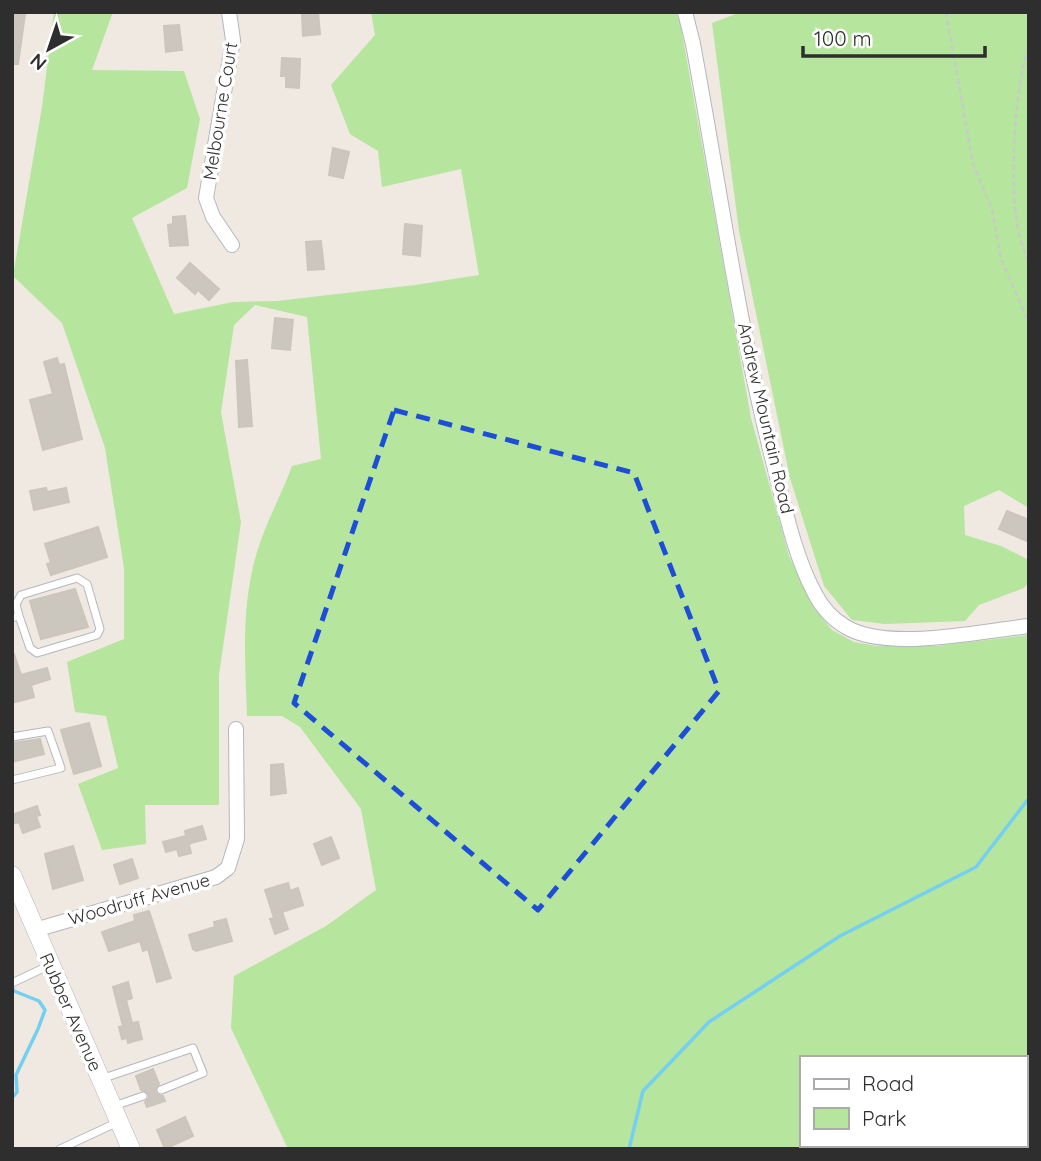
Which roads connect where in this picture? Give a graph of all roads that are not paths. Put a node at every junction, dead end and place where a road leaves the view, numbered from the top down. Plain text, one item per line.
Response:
1 (229, 12) edge
2 (685, 12) edge
3 (232, 245) dead end
4 (16, 617) edge
5 (1029, 626) edge
6 (236, 729) dead end
7 (12, 737) edge
8 (12, 780) edge
9 (12, 875) edge
10 (34, 930) junction
11 (50, 965) junction
12 (15, 981) edge
13 (100, 1079) junction
14 (161, 1090) dead end
15 (143, 1096) dead end
16 (116, 1114) junction
17 (79, 1140) junction
18 (60, 1149) edge
19 (83, 1149) edge
20 (131, 1149) edge

1 - 3 street, Melbourne Court
2 - 5 street, Andrew Mountain Road
4 - 4 lane
6 - 10 street, Woodruff Avenue
7 - 8 lane
9 - 10 street, Rubber Avenue
10 - 11 street, Rubber Avenue
11 - 12 lane
11 - 13 street, Rubber Avenue
13 - 14 lane
13 - 16 street, Rubber Avenue
15 - 16 lane
16 - 17 lane
16 - 20 street, Rubber Avenue
17 - 18 lane
17 - 19 lane

